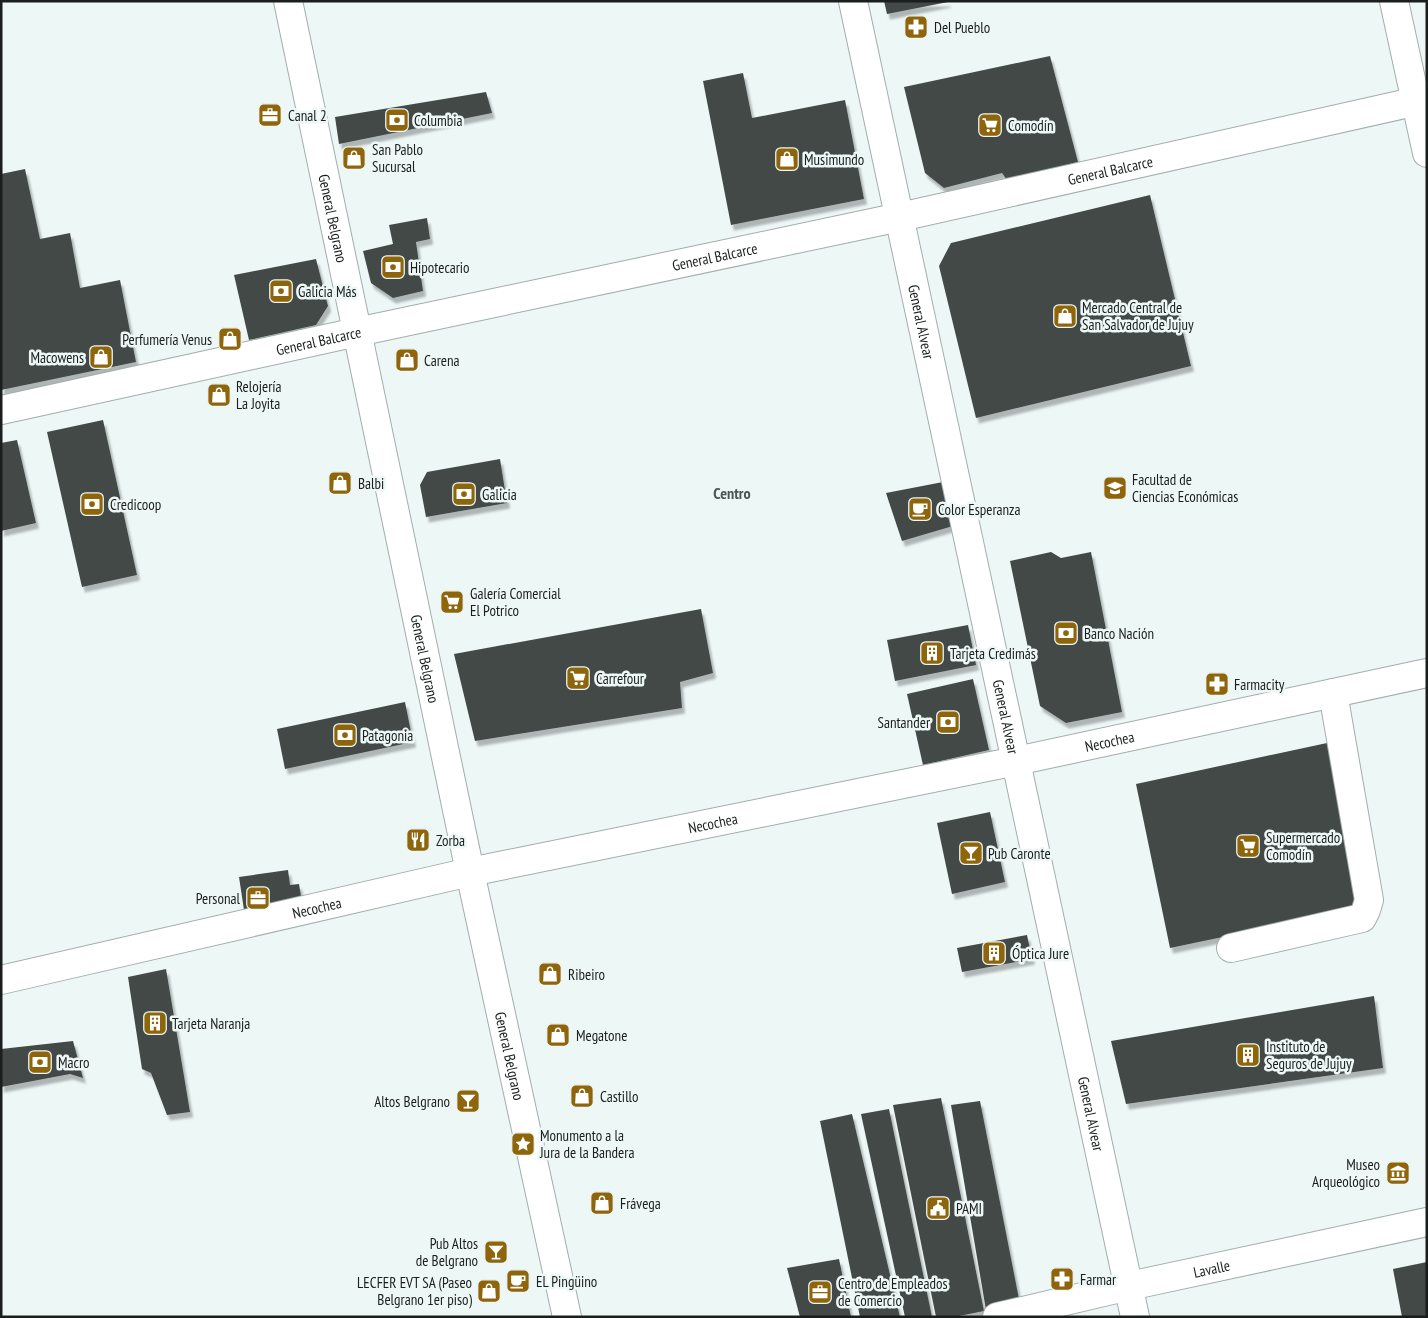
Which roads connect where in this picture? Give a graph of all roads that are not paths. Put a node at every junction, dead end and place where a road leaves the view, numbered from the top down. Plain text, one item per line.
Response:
1 (288, 1) edge
2 (853, 1) edge
3 (1394, 1) edge
4 (1421, 100) edge
5 (1427, 153) edge
6 (900, 216) junction
7 (357, 332) junction
8 (1, 410) edge
9 (1427, 673) edge
10 (1333, 693) junction
11 (1016, 761) junction
12 (470, 872) junction
13 (1231, 948) dead end
14 (1, 980) edge
15 (1427, 1222) edge
16 (1128, 1286) junction
17 (566, 1317) edge
18 (997, 1317) edge
19 (1134, 1317) edge

1 - 7 street, General Belgrano
2 - 6 street, General Alvear
3 - 4 street
4 - 5 street
4 - 6 street, General Balcarce
6 - 7 street, General Balcarce
6 - 11 street, General Alvear
7 - 8 street, General Balcarce
7 - 12 street, General Belgrano
9 - 10 street, Necochea
10 - 11 street, Necochea
10 - 13 street
11 - 12 street, Necochea
11 - 16 street, General Alvear
12 - 14 street, Necochea
12 - 17 street, General Belgrano
15 - 16 street, Lavalle
16 - 18 street, Lavalle
16 - 19 street, General Alvear

